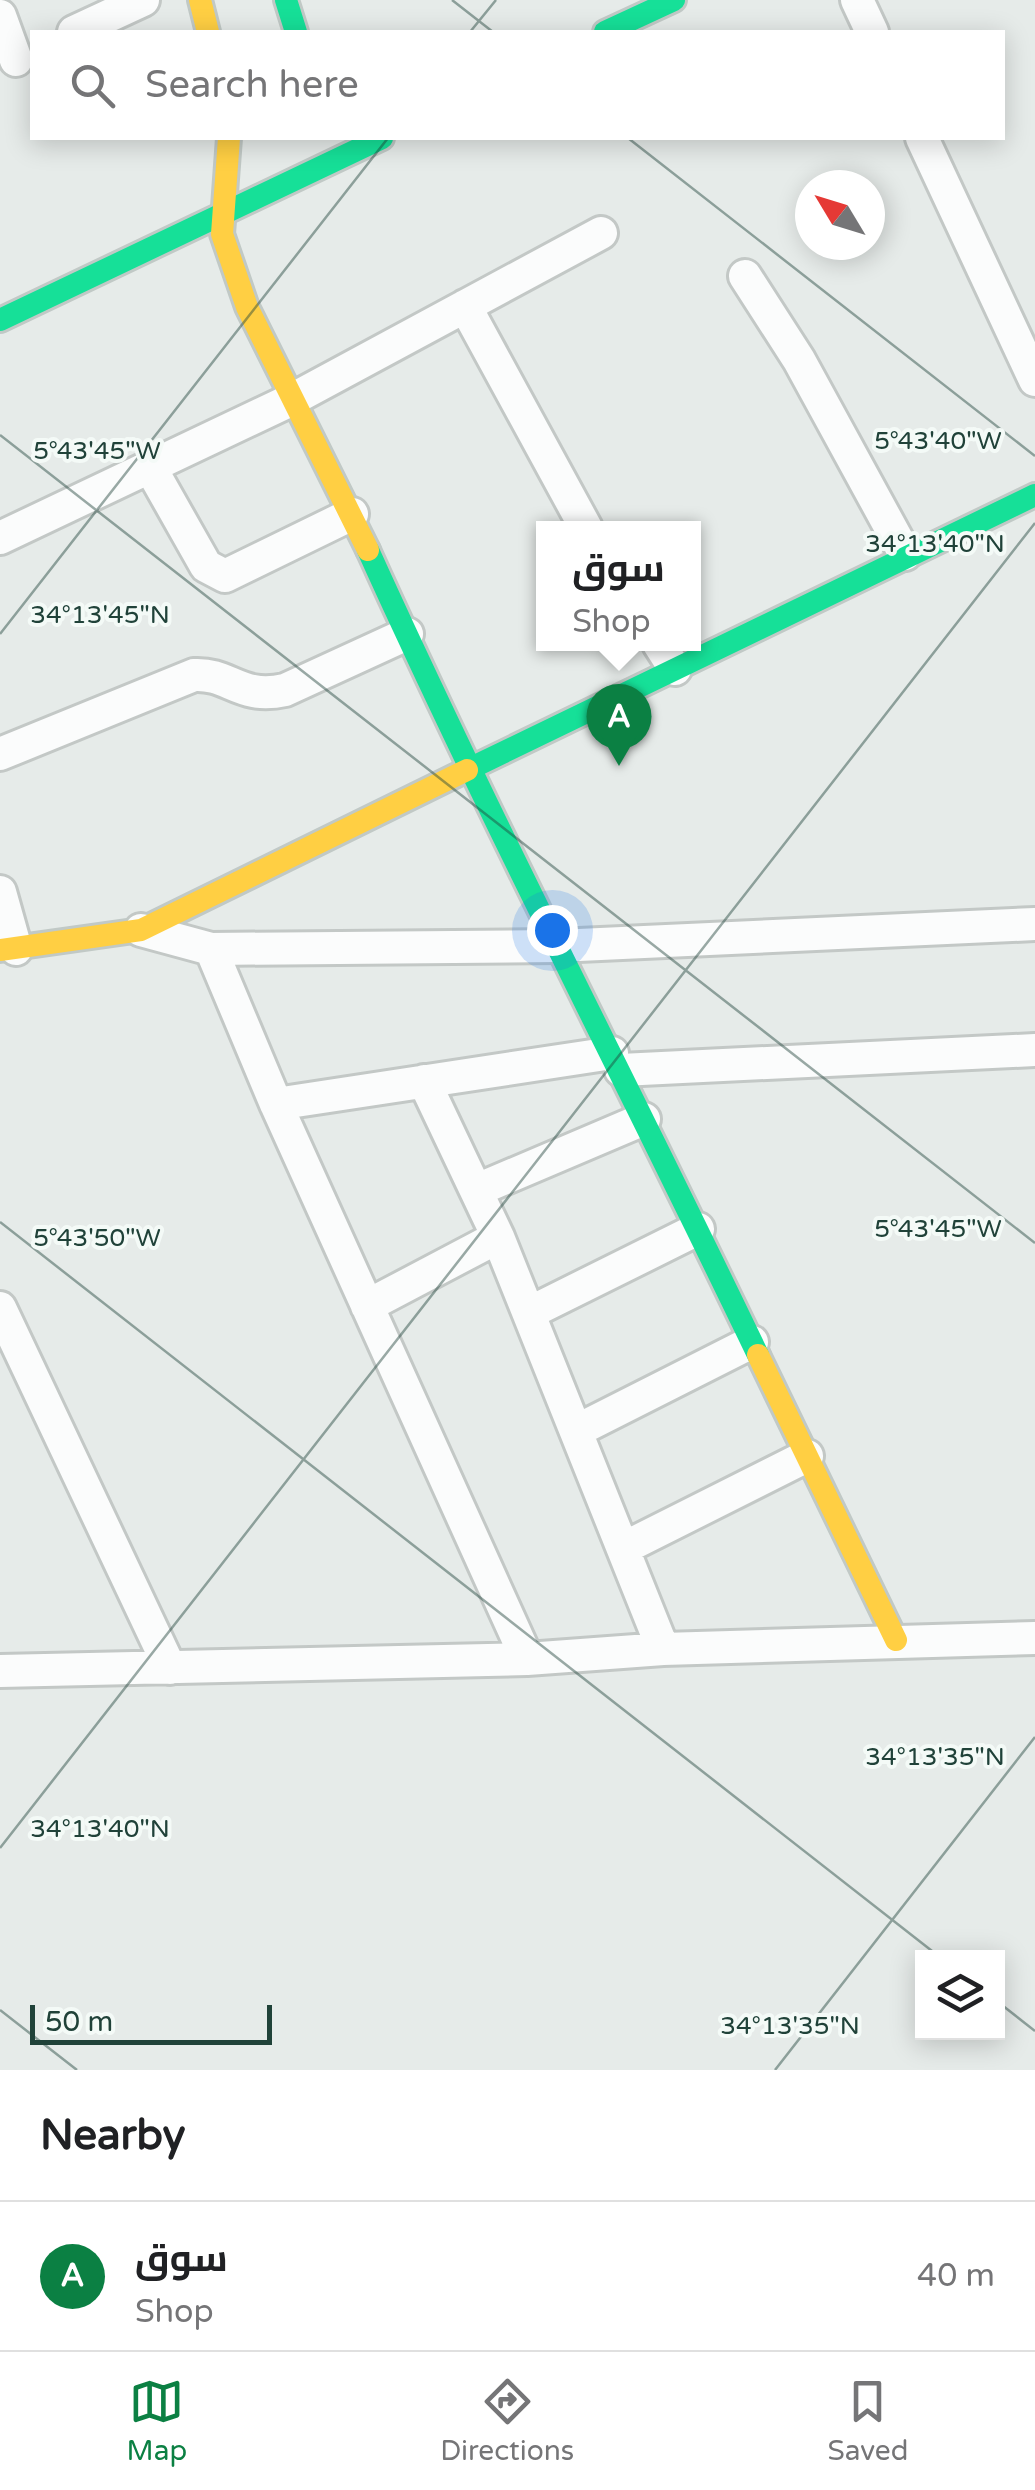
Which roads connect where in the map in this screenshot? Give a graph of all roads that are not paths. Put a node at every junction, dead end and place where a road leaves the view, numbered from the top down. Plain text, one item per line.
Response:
1 (143, 0) edge
2 (200, 0) edge
3 (286, 0) edge
4 (674, 0) edge
5 (857, 0) edge
6 (0, 16) edge
7 (78, 30) edge
8 (208, 30) edge
9 (295, 30) edge
10 (609, 30) edge
11 (871, 30) edge
12 (16, 60) edge
13 (228, 140) edge
14 (373, 140) edge
15 (923, 140) edge
16 (332, 149) edge
17 (220, 213) junction
18 (601, 233) dead end
19 (745, 276) dead end
20 (465, 306) junction
21 (0, 320) edge
22 (1035, 380) edge
23 (293, 398) junction
24 (150, 467) junction
25 (1035, 495) edge
26 (352, 514) junction
27 (582, 521) edge
28 (0, 538) edge
29 (905, 554) junction
30 (407, 634) junction
31 (701, 641) edge
32 (667, 656) edge
33 (0, 754) edge
34 (468, 772) junction
35 (0, 892) edge
36 (1035, 924) edge
37 (141, 930) junction
38 (557, 946) junction
39 (211, 949) junction
40 (8, 950) edge
41 (1035, 1050) edge
42 (617, 1062) junction
43 (424, 1082) junction
44 (276, 1104) junction
45 (644, 1118) junction
46 (478, 1190) junction
47 (698, 1230) junction
48 (498, 1238) junction
49 (368, 1306) junction
50 (0, 1308) edge
51 (529, 1313) junction
52 (752, 1342) junction
53 (578, 1430) junction
54 (807, 1456) junction
55 (624, 1548) junction
56 (1035, 1638) edge
57 (896, 1640) junction
58 (663, 1649) junction
59 (527, 1658) junction
60 (170, 1668) junction
61 (0, 1671) edge

1 - 7 street
2 - 8 street
3 - 9 street
4 - 10 street
5 - 11 street
6 - 12 street
13 - 17 street
14 - 16 street
15 - 22 street
16 - 17 street
17 - 21 street
17 - 23 street
18 - 20 street
19 - 29 street
20 - 23 street
20 - 27 street
23 - 24 street
23 - 26 street
24 - 26 street
24 - 28 street
25 - 29 street
26 - 30 street
29 - 31 street
30 - 33 street
30 - 34 street
32 - 34 street
34 - 37 street
34 - 38 street
35 - 40 street
36 - 38 street
37 - 39 street
37 - 40 street
38 - 39 street
38 - 42 street
39 - 44 street
41 - 42 street
42 - 43 street
42 - 45 street
43 - 44 street
43 - 46 street
44 - 49 street
45 - 46 street
45 - 47 street
46 - 48 street
47 - 51 street
47 - 52 street
48 - 49 street
48 - 51 street
49 - 59 street
50 - 60 street
51 - 53 street
52 - 53 street
52 - 54 street
53 - 55 street
54 - 55 street
54 - 57 street
55 - 58 street
56 - 57 street
57 - 58 street
58 - 59 street
59 - 60 street
60 - 61 street

